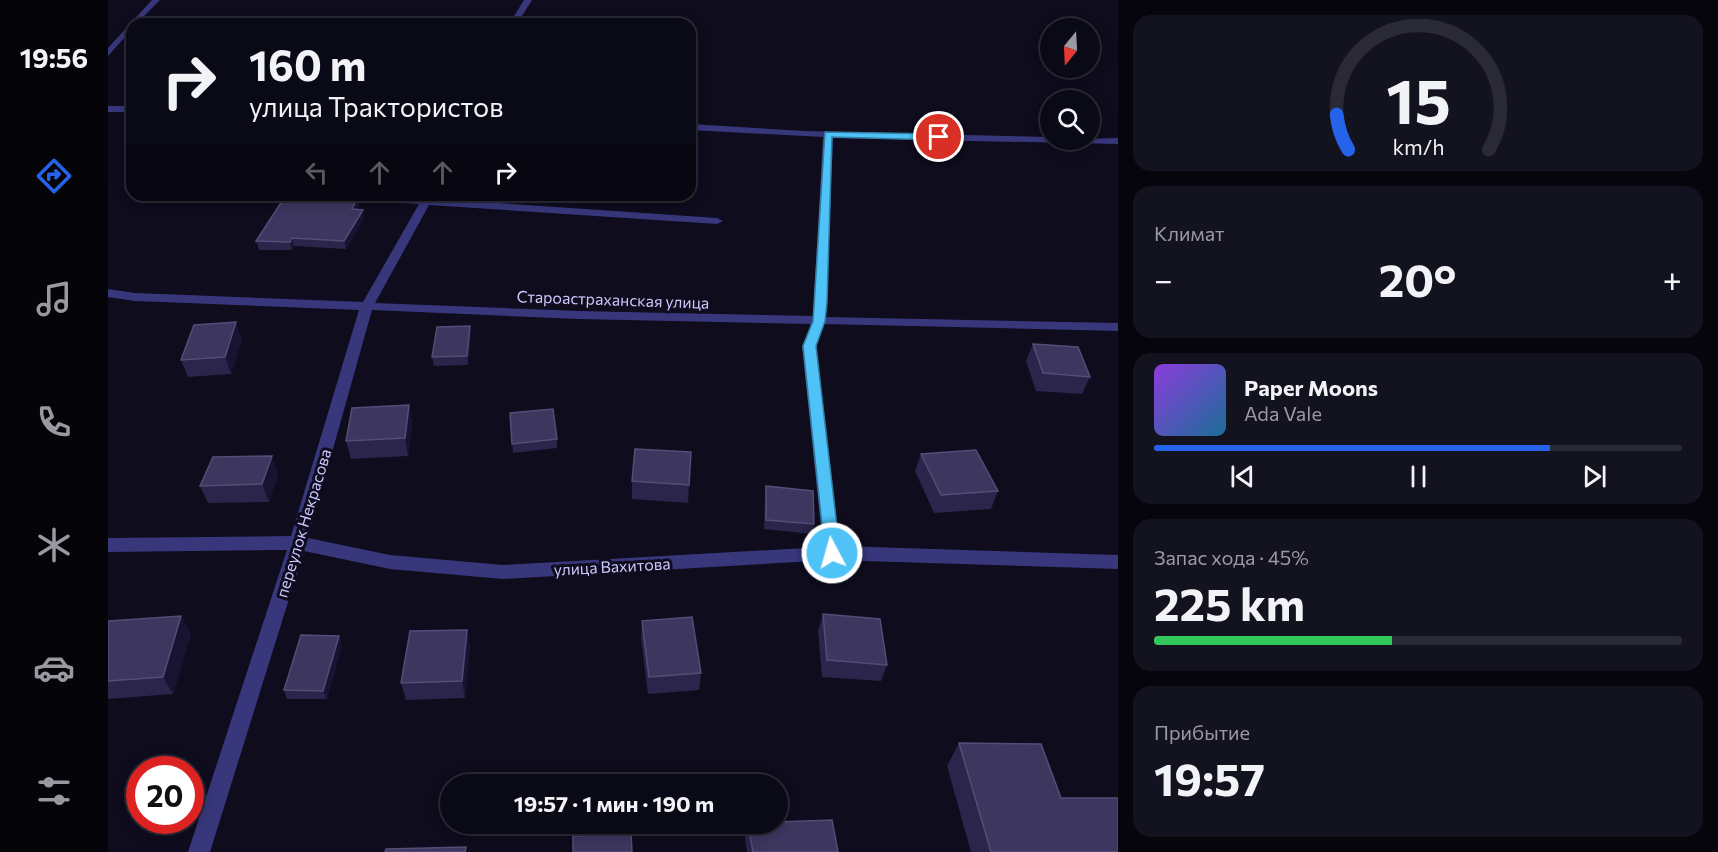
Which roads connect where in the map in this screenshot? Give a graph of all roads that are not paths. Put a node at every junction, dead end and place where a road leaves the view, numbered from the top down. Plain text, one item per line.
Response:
1 (156, 0) edge
2 (528, 0) edge
3 (138, 18) edge
4 (517, 18) edge
5 (126, 31) edge
6 (108, 53) edge
7 (108, 109) edge
8 (126, 109) edge
9 (696, 127) edge
10 (828, 134) junction
11 (1118, 141) edge
12 (402, 201) edge
13 (507, 201) edge
14 (425, 203) junction
15 (502, 208) junction
16 (717, 221) dead end
17 (108, 293) edge
18 (366, 308) junction
19 (819, 321) junction
20 (1118, 327) edge
21 (298, 543) junction
22 (108, 545) edge
23 (832, 553) junction
24 (1118, 562) edge
25 (199, 852) edge

1 - 3 street
2 - 4 street
5 - 6 street
7 - 8 street
9 - 10 street
10 - 11 street
10 - 19 street
12 - 14 street
13 - 15 street
14 - 15 street
14 - 18 street, переулок Некрасова
15 - 16 street
17 - 18 street, Староастраханская улица
18 - 19 street, Староастраханская улица
18 - 21 street, переулок Некрасова
19 - 20 street, Староастраханская улица
19 - 23 street
21 - 22 street, улица Вахитова
21 - 23 street, улица Вахитова
21 - 25 street, переулок Некрасова
23 - 24 street, улица Вахитова

